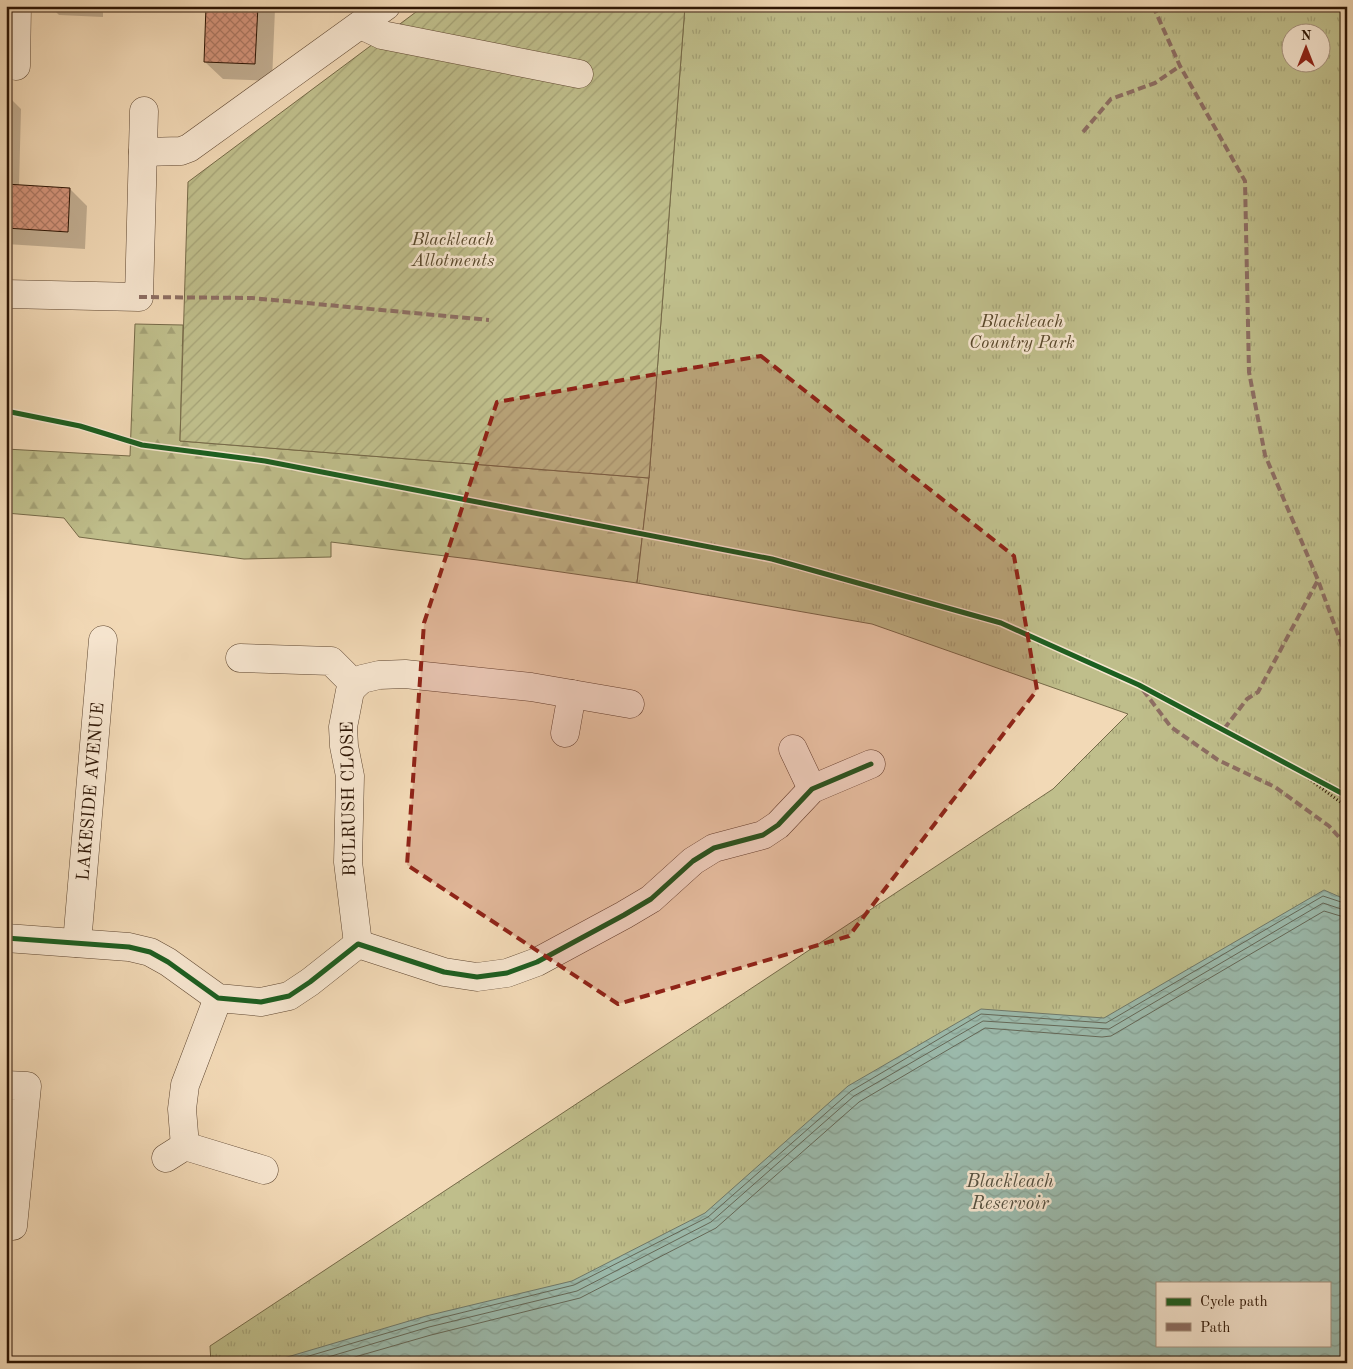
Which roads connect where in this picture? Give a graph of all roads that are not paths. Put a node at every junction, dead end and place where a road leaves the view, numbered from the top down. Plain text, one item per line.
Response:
1 (17, 6) edge
2 (386, 6) edge
3 (361, 25) junction
4 (16, 66) dead end
5 (579, 74) dead end
6 (144, 111) dead end
7 (143, 152) junction
8 (6, 294) edge
9 (100, 640) dead end
10 (240, 658) dead end
11 (355, 685) junction
12 (572, 694) junction
13 (630, 704) dead end
14 (565, 733) dead end
15 (793, 750) dead end
16 (871, 764) dead end
17 (812, 789) junction
18 (6, 938) edge
19 (77, 943) junction
20 (358, 944) junction
21 (218, 998) junction
22 (6, 1085) edge
23 (264, 1170) dead end
24 (13, 1226) dead end

1 - 4 street
2 - 3 street
3 - 5 street
3 - 7 street
6 - 7 street
7 - 8 street
9 - 19 street, LAKESIDE AVENUE
10 - 11 street
11 - 12 street
11 - 20 street, BULRUSH CLOSE
12 - 13 street
12 - 14 street
15 - 17 street
16 - 17 street
17 - 20 street
18 - 19 street
19 - 21 street
20 - 21 street
21 - 23 street
22 - 24 street

